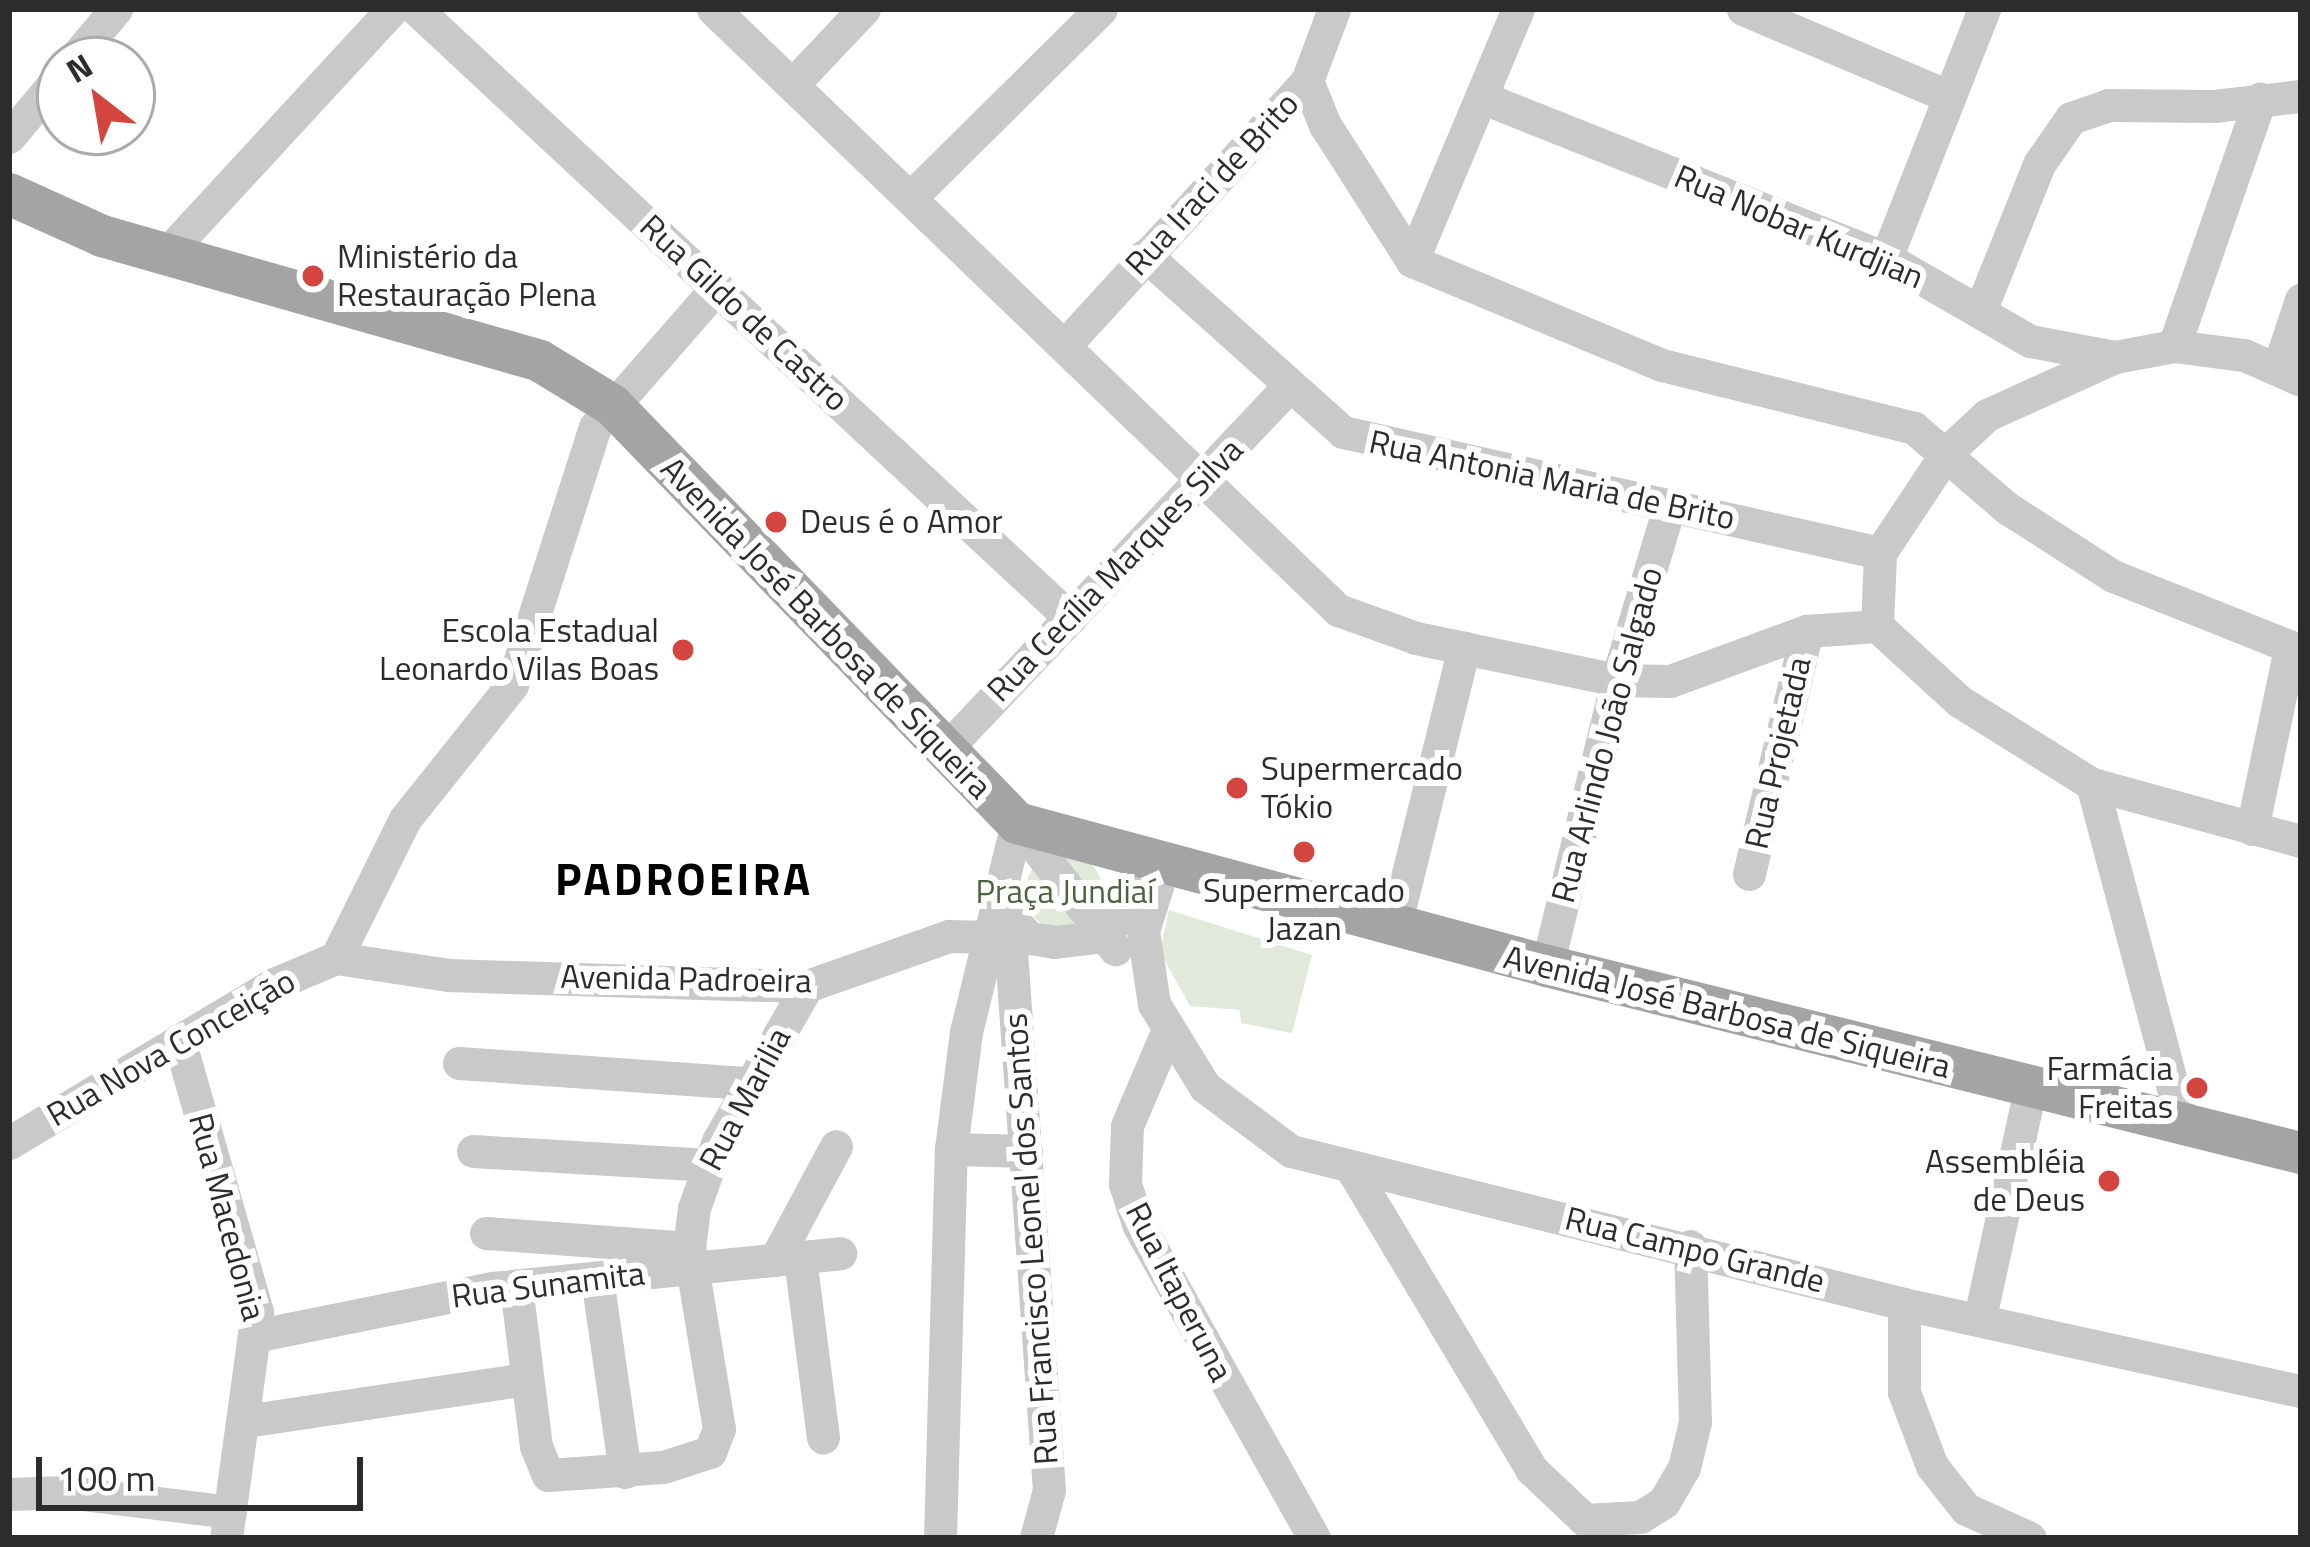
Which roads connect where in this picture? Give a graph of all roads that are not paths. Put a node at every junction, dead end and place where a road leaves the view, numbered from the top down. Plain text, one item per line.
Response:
1 (116, 9) edge
2 (392, 9) edge
3 (416, 9) edge
4 (713, 9) edge
5 (864, 9) edge
6 (1101, 9) edge
7 (1334, 9) edge
8 (1517, 9) edge
9 (1743, 9) edge
10 (1984, 9) edge
11 (93, 36) edge
12 (1307, 81) junction
13 (793, 83) junction
14 (1948, 96) junction
15 (2301, 96) edge
16 (1481, 97) junction
17 (2260, 99) junction
18 (36, 105) edge
19 (9, 137) edge
20 (9, 194) edge
21 (911, 197) junction
22 (169, 251) junction
23 (1145, 255) junction
24 (1886, 258) junction
25 (1412, 261) junction
26 (717, 287) junction
27 (2301, 300) edge
28 (1980, 311) junction
29 (1066, 344) junction
30 (2174, 346) junction
31 (2293, 356) edge
32 (2116, 357) junction
33 (1288, 387) junction
34 (612, 405) junction
35 (1946, 452) junction
36 (1206, 476) junction
37 (1670, 504) junction
38 (1880, 554) junction
39 (1070, 618) junction
40 (1877, 626) junction
41 (1807, 631) junction
42 (1464, 647) junction
43 (2296, 650) edge
44 (1617, 680) junction
45 (943, 752) junction
46 (2092, 784) junction
47 (1018, 823) junction
48 (2252, 829) junction
49 (2301, 841) edge
50 (1153, 857) junction
51 (1749, 874) dead end
52 (1395, 926) junction
53 (1103, 936) junction
54 (1009, 937) junction
55 (336, 958) junction
56 (1547, 966) junction
57 (807, 986) junction
58 (975, 991) junction
59 (1013, 998) junction
60 (1160, 1018) junction
61 (179, 1040) junction
62 (459, 1063) dead end
63 (748, 1083) junction
64 (2030, 1089) junction
65 (2183, 1125) junction
66 (9, 1143) edge
67 (836, 1146) dead end
68 (951, 1149) junction
69 (473, 1151) dead end
70 (1026, 1151) junction
71 (2301, 1153) edge
72 (706, 1165) junction
73 (1353, 1171) junction
74 (1431, 1186) junction
75 (486, 1233) dead end
76 (1690, 1246) junction
77 (840, 1252) dead end
78 (691, 1258) junction
79 (788, 1259) junction
80 (1409, 1262) junction
81 (597, 1278) junction
82 (517, 1286) junction
83 (1904, 1304) junction
84 (1980, 1317) junction
85 (259, 1335) junction
86 (527, 1379) junction
87 (2301, 1391) edge
88 (244, 1421) junction
89 (823, 1438) dead end
90 (625, 1472) junction
91 (9, 1495) edge
92 (228, 1525) edge
93 (940, 1538) edge
94 (1036, 1538) edge
95 (1314, 1538) edge
96 (2030, 1538) edge

1 - 11 street
2 - 22 street
3 - 26 street, Rua Gildo de Castro
4 - 13 street
5 - 13 street
6 - 21 street
7 - 12 street, Rua Iraci de Brito
8 - 16 street
9 - 14 street
10 - 14 street
12 - 23 street, Rua Iraci de Brito
12 - 25 street
13 - 21 street
14 - 24 street
15 - 17 street
16 - 24 street, Rua Nobar Kurdjian
16 - 25 street
17 - 28 street
17 - 30 street
18 - 19 street
20 - 22 main road, Avenida José Barbosa de Siqueira
21 - 29 street
22 - 34 main road, Avenida José Barbosa de Siqueira
23 - 29 street, Rua Iraci de Brito
23 - 33 street, Rua Antonia Maria de Brito
24 - 28 street, Rua Nobar Kurdjian
25 - 35 street
26 - 34 street
26 - 39 street, Rua Gildo de Castro
27 - 31 street
28 - 32 street, Rua Nobar Kurdjian
29 - 36 street
30 - 31 street
30 - 32 street
32 - 35 street
33 - 36 street, Rua Cecília Marques Silva
33 - 37 street, Rua Antonia Maria de Brito
34 - 45 main road, Avenida José Barbosa de Siqueira
34 - 55 street
35 - 38 street
35 - 43 street
36 - 39 street, Rua Cecília Marques Silva
36 - 42 street
37 - 38 street, Rua Antonia Maria de Brito
37 - 44 street, Rua Arlindo João Salgado
38 - 40 street
39 - 45 street, Rua Cecília Marques Silva
40 - 41 street
40 - 46 street
41 - 44 street
41 - 51 street, Rua Projetada
42 - 44 street
42 - 52 street
43 - 48 street
44 - 56 street, Rua Arlindo João Salgado
45 - 47 main road, Avenida José Barbosa de Siqueira
46 - 48 street
46 - 65 street
47 - 50 main road, Avenida José Barbosa de Siqueira
47 - 53 street, Rua Campo Grande
47 - 54 street
48 - 49 street
50 - 52 main road, Avenida José Barbosa de Siqueira
50 - 53 street
50 - 60 street, Rua Campo Grande
52 - 56 main road, Avenida José Barbosa de Siqueira
53 - 54 street
53 - 60 street, Rua Campo Grande
54 - 57 street, Avenida Padroeira
54 - 58 street, Rua Francisco Leonel dos Santos
54 - 59 street, Rua Francisco Leonel dos Santos
55 - 57 street, Avenida Padroeira
55 - 61 street, Rua Nova Conceição
56 - 64 main road, Avenida José Barbosa de Siqueira
57 - 63 street, Rua Marilia
58 - 59 street
58 - 68 street, Rua Francisco Leonel dos Santos
59 - 70 street, Rua Francisco Leonel dos Santos
60 - 73 street, Rua Campo Grande
60 - 95 street, Rua Itaperuna
61 - 66 street, Rua Nova Conceição
61 - 85 street, Rua Macedonia
62 - 63 street
63 - 72 street, Rua Marilia
64 - 65 main road, Avenida José Barbosa de Siqueira
64 - 84 street
65 - 71 main road, Avenida José Barbosa de Siqueira
67 - 79 street
68 - 70 street
68 - 93 street, Rua Francisco Leonel dos Santos
69 - 72 street
70 - 94 street, Rua Francisco Leonel dos Santos
72 - 78 street, Rua Marilia
73 - 74 street, Rua Campo Grande
73 - 80 street
74 - 76 street, Rua Campo Grande
74 - 80 street
75 - 78 street
76 - 80 street
76 - 83 street, Rua Campo Grande
77 - 79 street, Rua Sunamita
78 - 79 street, Rua Sunamita
78 - 81 street, Rua Sunamita
78 - 90 street, Rua Marilia
79 - 89 street
81 - 82 street, Rua Sunamita
81 - 90 street
82 - 85 street, Rua Sunamita
82 - 86 street
83 - 84 street, Rua Campo Grande
83 - 96 street
84 - 87 street, Rua Campo Grande
85 - 88 street, Rua Macedonia
86 - 88 street
86 - 90 street
88 - 92 street, Rua Macedonia
91 - 92 street

